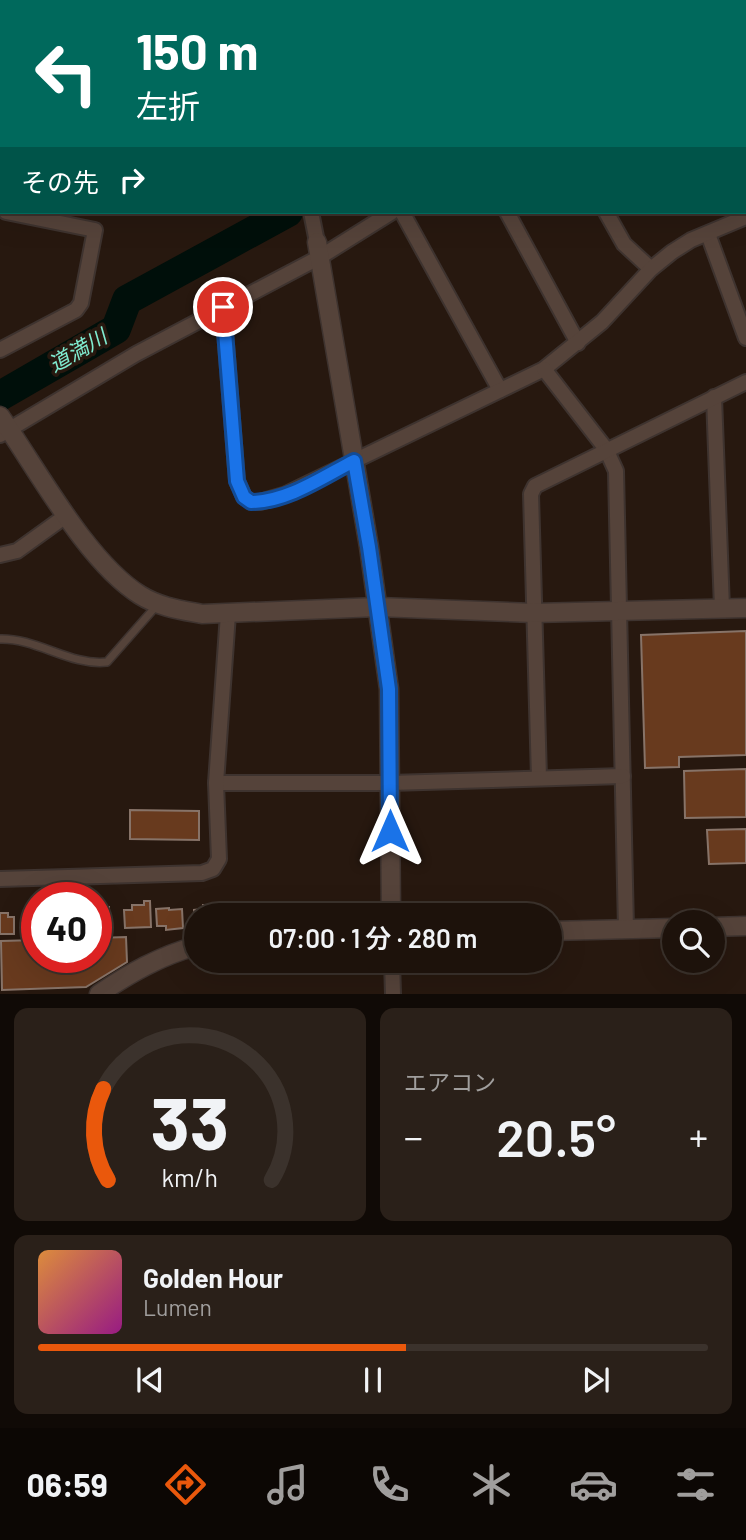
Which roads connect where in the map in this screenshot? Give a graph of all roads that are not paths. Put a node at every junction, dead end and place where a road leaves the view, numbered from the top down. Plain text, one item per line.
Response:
1 (17, 214) edge
2 (311, 214) edge
3 (388, 214) edge
4 (403, 214) edge
5 (507, 214) edge
6 (607, 214) edge
7 (746, 217) edge
8 (708, 234) junction
9 (318, 250) junction
10 (650, 269) junction
11 (223, 307) junction
12 (746, 338) edge
13 (578, 343) junction
14 (0, 350) edge
15 (544, 369) junction
16 (746, 382) edge
17 (500, 390) junction
18 (714, 397) junction
19 (3, 427) edge
20 (606, 449) junction
21 (354, 461) junction
22 (67, 515) junction
23 (0, 555) edge
24 (158, 604) junction
25 (378, 607) junction
26 (722, 608) junction
27 (746, 608) edge
28 (620, 610) junction
29 (534, 613) junction
30 (228, 614) junction
31 (0, 639) edge
32 (623, 776) junction
33 (539, 778) junction
34 (216, 783) junction
35 (390, 783) junction
36 (0, 879) edge
37 (391, 903) edge
38 (746, 926) edge
39 (725, 927) edge
40 (662, 928) edge
41 (626, 929) junction
42 (562, 931) edge
43 (184, 949) edge
44 (392, 973) edge
45 (99, 994) edge
46 (393, 994) edge

1 - 14 street
2 - 9 street
3 - 9 street
4 - 17 street
5 - 13 street
6 - 10 street
7 - 8 street
8 - 10 street
8 - 12 street
9 - 11 street
9 - 21 street
10 - 13 street
11 - 19 street
11 - 21 street
13 - 15 street
15 - 17 street
15 - 20 street
16 - 18 street
17 - 21 street
18 - 20 street
18 - 26 street
19 - 22 street
20 - 28 street
20 - 29 street
21 - 25 street
22 - 23 street
22 - 24 street
24 - 30 street
24 - 31 lane
25 - 29 street
25 - 30 street
25 - 35 street
26 - 27 street
26 - 28 street
28 - 29 street
28 - 32 street
29 - 33 street
30 - 34 street
32 - 33 street
32 - 41 street
33 - 35 street
34 - 35 street
34 - 36 street
35 - 37 street
38 - 39 street
40 - 41 street
41 - 42 street
43 - 45 street
44 - 46 street

